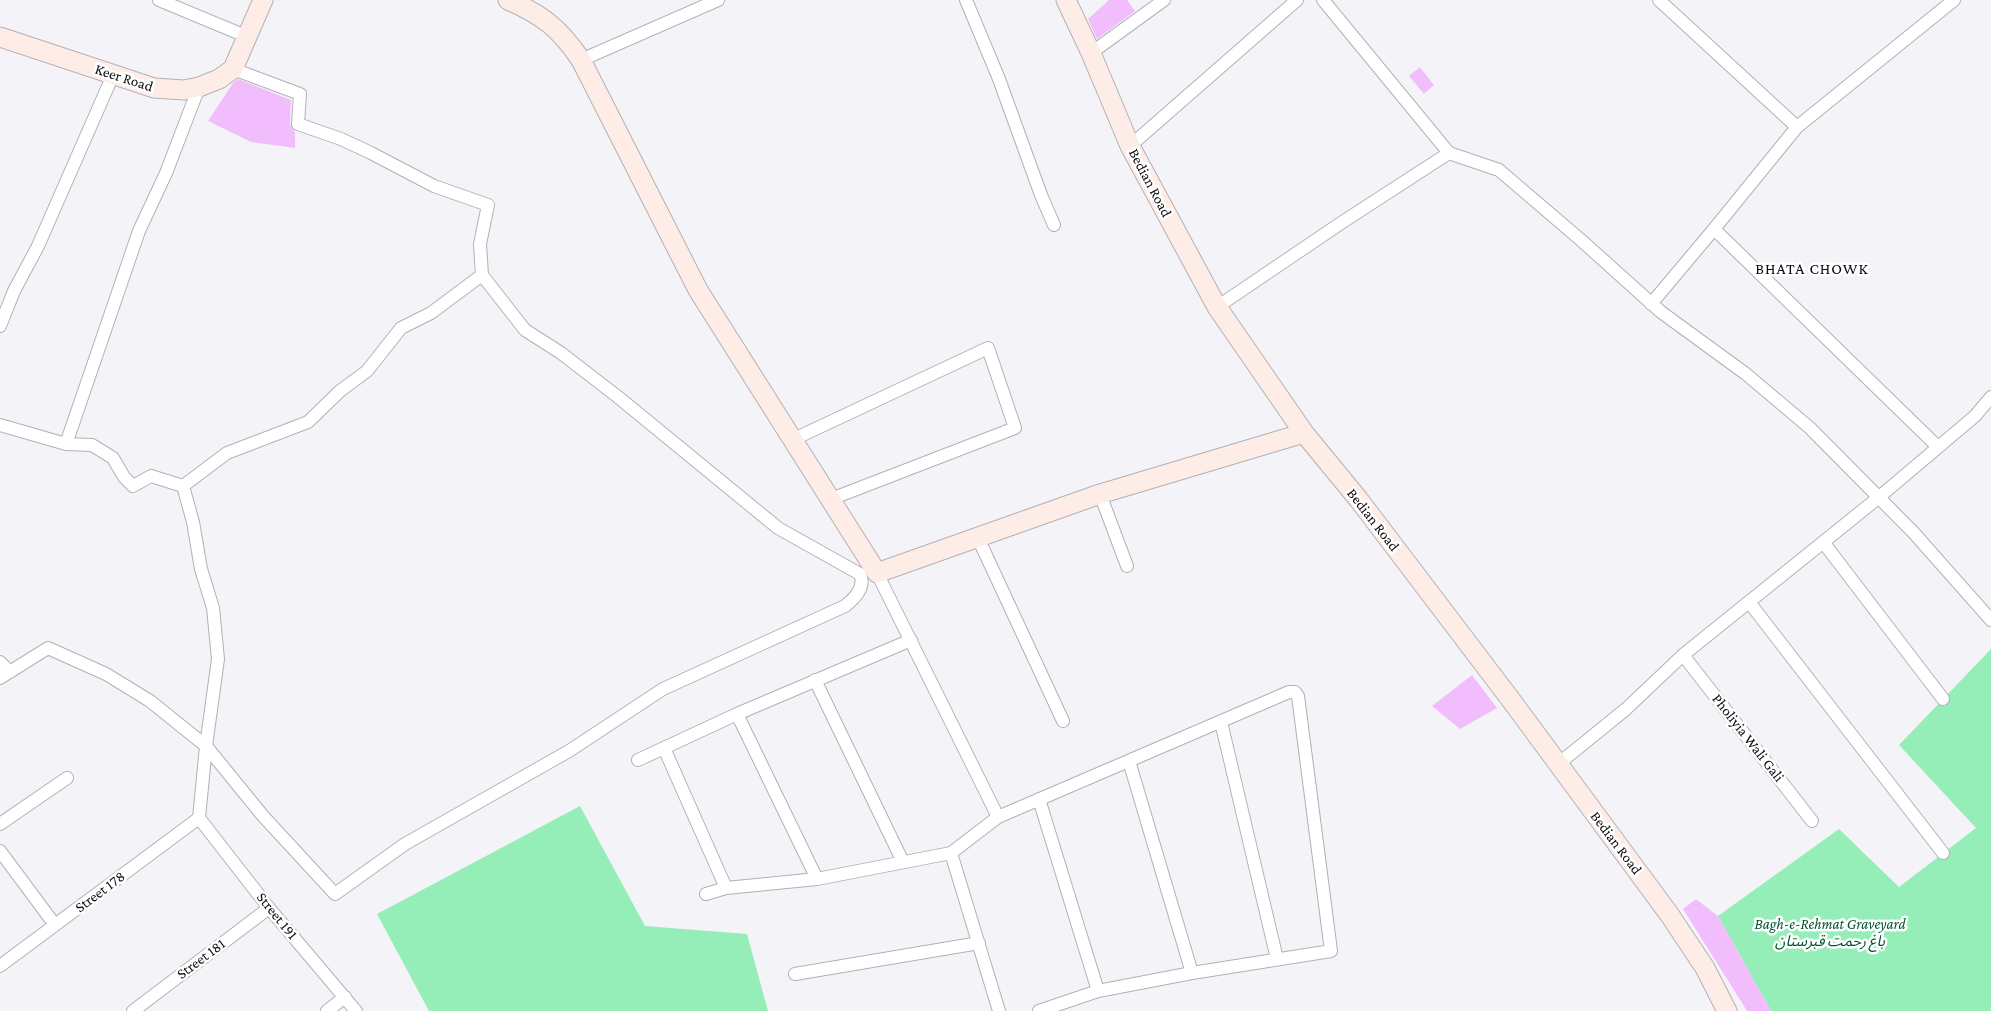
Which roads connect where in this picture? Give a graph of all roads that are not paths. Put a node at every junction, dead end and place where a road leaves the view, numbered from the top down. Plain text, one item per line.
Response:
1 (159, 0) edge
2 (263, 0) edge
3 (718, 0) edge
4 (966, 0) edge
5 (1066, 0) edge
6 (1164, 0) edge
7 (1297, 0) edge
8 (1323, 0) edge
9 (1659, 0) edge
10 (1954, 0) edge
11 (515, 3) edge
12 (1938, 4) edge
13 (0, 37) edge
14 (248, 37) junction
15 (1091, 53) junction
16 (581, 60) junction
17 (233, 69) junction
18 (113, 75) junction
19 (199, 87) junction
20 (1797, 127) junction
21 (1130, 146) junction
22 (1449, 153) junction
23 (1054, 225) dead end
24 (1714, 229) junction
25 (482, 274) junction
26 (5, 300) edge
27 (1651, 304) junction
28 (1217, 308) junction
29 (0, 326) edge
30 (1991, 397) edge
31 (0, 425) edge
32 (1304, 433) junction
33 (794, 439) junction
34 (66, 444) junction
35 (1938, 447) junction
36 (183, 486) junction
37 (1100, 494) junction
38 (1878, 498) junction
39 (831, 499) junction
40 (978, 538) junction
41 (1823, 542) junction
42 (1127, 566) dead end
43 (877, 573) junction
44 (1749, 602) junction
45 (1991, 620) edge
46 (911, 640) junction
47 (1683, 655) junction
48 (0, 662) edge
49 (5, 675) edge
50 (816, 680) junction
51 (1943, 699) dead end
52 (737, 714) junction
53 (1063, 721) dead end
54 (1221, 722) junction
55 (206, 746) junction
56 (664, 748) junction
57 (638, 760) dead end
58 (1129, 761) junction
59 (1557, 765) junction
60 (67, 778) dead end
61 (1039, 799) junction
62 (998, 817) junction
63 (199, 818) junction
64 (1812, 821) dead end
65 (0, 824) edge
66 (0, 851) edge
67 (951, 852) junction
68 (1943, 853) dead end
69 (903, 862) junction
70 (817, 879) junction
71 (726, 888) junction
72 (706, 894) dead end
73 (269, 908) junction
74 (55, 926) junction
75 (979, 943) junction
76 (1277, 960) junction
77 (0, 966) edge
78 (1192, 973) junction
79 (795, 974) dead end
80 (1098, 991) junction
81 (345, 998) junction
82 (133, 1011) edge
83 (327, 1011) edge
84 (356, 1011) edge
85 (999, 1011) edge
86 (1039, 1011) edge
87 (1727, 1011) edge

1 - 14 street
2 - 14 street
3 - 16 street
4 - 23 street
5 - 15 street, Bedian Road
6 - 15 street
7 - 21 street
8 - 22 street
9 - 20 street
10 - 12 street
11 - 16 street
12 - 20 street
13 - 18 street, Keer Road
14 - 17 street
15 - 21 street, Bedian Road
16 - 33 street
17 - 19 street, Keer Road
17 - 25 street
18 - 19 street, Keer Road
18 - 26 street
19 - 34 street
20 - 24 street
21 - 28 street, Bedian Road
22 - 27 street
22 - 28 street
24 - 27 street
24 - 35 street
25 - 36 street
25 - 55 street
26 - 29 street
27 - 38 street
28 - 32 street, Bedian Road
30 - 35 street
31 - 34 street
32 - 37 street
32 - 59 street, Bedian Road
33 - 39 street
33 - 39 street
34 - 36 street
35 - 38 street
36 - 55 street
37 - 40 street
37 - 42 street
38 - 41 street
38 - 45 street
39 - 43 street
40 - 43 street
40 - 53 street
41 - 44 street
41 - 51 street
43 - 46 street
44 - 47 street
44 - 68 street
46 - 50 street
46 - 62 street
47 - 59 street
47 - 64 street, Pholiyia Wali Gali
48 - 49 street
49 - 55 street
50 - 52 street
50 - 69 street
52 - 56 street
52 - 70 street
54 - 58 street
54 - 76 street
54 - 76 street
55 - 63 street
56 - 57 street
56 - 71 street
58 - 61 street
58 - 78 street
59 - 87 street, Bedian Road
60 - 65 street
61 - 62 street
61 - 80 street
62 - 67 street
63 - 73 street, Street 191
63 - 74 street, Street 178
66 - 74 street
67 - 69 street
67 - 75 street
69 - 70 street
70 - 71 street
71 - 72 street
73 - 81 street, Street 191
73 - 82 street, Street 181
74 - 77 street, Street 178
75 - 79 street
75 - 85 street
76 - 78 street
78 - 80 street
80 - 86 street
81 - 83 street
81 - 84 street, Street 191

